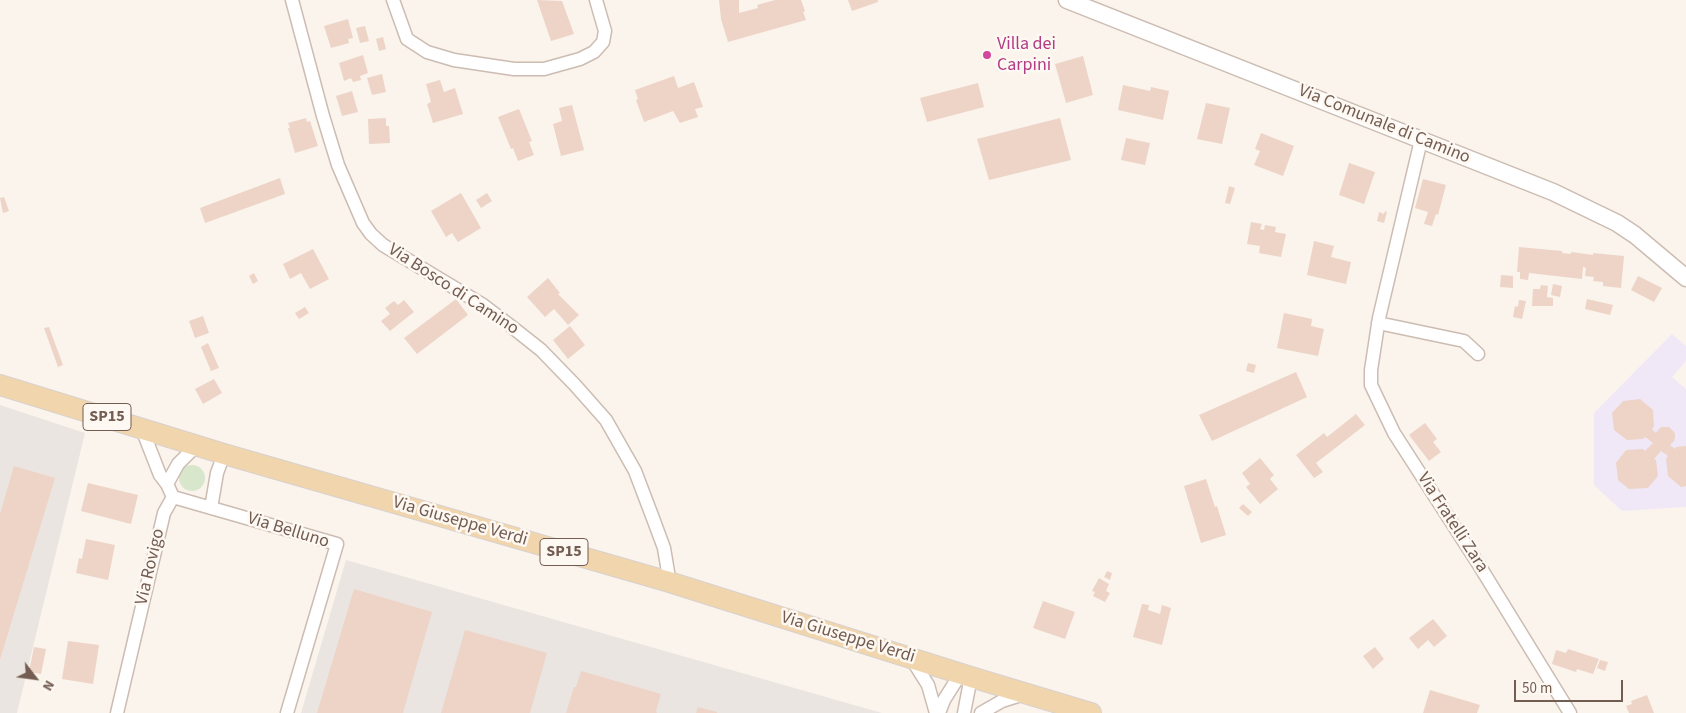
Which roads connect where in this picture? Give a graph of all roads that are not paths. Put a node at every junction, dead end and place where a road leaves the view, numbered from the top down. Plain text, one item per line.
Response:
1 (292, 0) edge
2 (394, 0) edge
3 (596, 0) edge
4 (1067, 0) edge
5 (1088, 4) edge
6 (1421, 140) junction
7 (1686, 278) edge
8 (1378, 323) junction
9 (1478, 354) dead end
10 (0, 385) edge
11 (142, 428) junction
12 (197, 445) junction
13 (224, 454) junction
14 (167, 484) junction
15 (173, 497) junction
16 (211, 508) junction
17 (666, 581) junction
18 (911, 658) junction
19 (966, 675) junction
20 (1025, 693) junction
21 (117, 713) edge
22 (288, 713) edge
23 (937, 713) edge
24 (964, 713) edge
25 (981, 713) edge
26 (1091, 713) edge
27 (1570, 713) edge

1 - 17 street, Via Bosco di Camino
2 - 3 street
4 - 5 street, Via Comunale di Camino
5 - 6 street, Via Comunale di Camino
6 - 7 street, Via Comunale di Camino
6 - 8 street, Via Fratelli Zara
8 - 9 street
8 - 27 street, Via Fratelli Zara
10 - 11 main road, Via Giuseppe Verdi / SP15
11 - 12 main road, Via Giuseppe Verdi / SP15
11 - 14 street
12 - 13 main road, Via Giuseppe Verdi / SP15
12 - 14 street
13 - 16 street
13 - 17 main road, Via Giuseppe Verdi / SP15
14 - 15 street
15 - 16 street
15 - 21 street, Via Rovigo
16 - 22 street, Via Belluno
17 - 18 main road, Via Giuseppe Verdi / SP15
18 - 19 main road, Via Giuseppe Verdi / SP15
18 - 23 street
19 - 20 main road, Via Giuseppe Verdi / SP15
19 - 23 street
19 - 24 street
20 - 25 street
20 - 26 main road, Via Giuseppe Verdi / SP15

